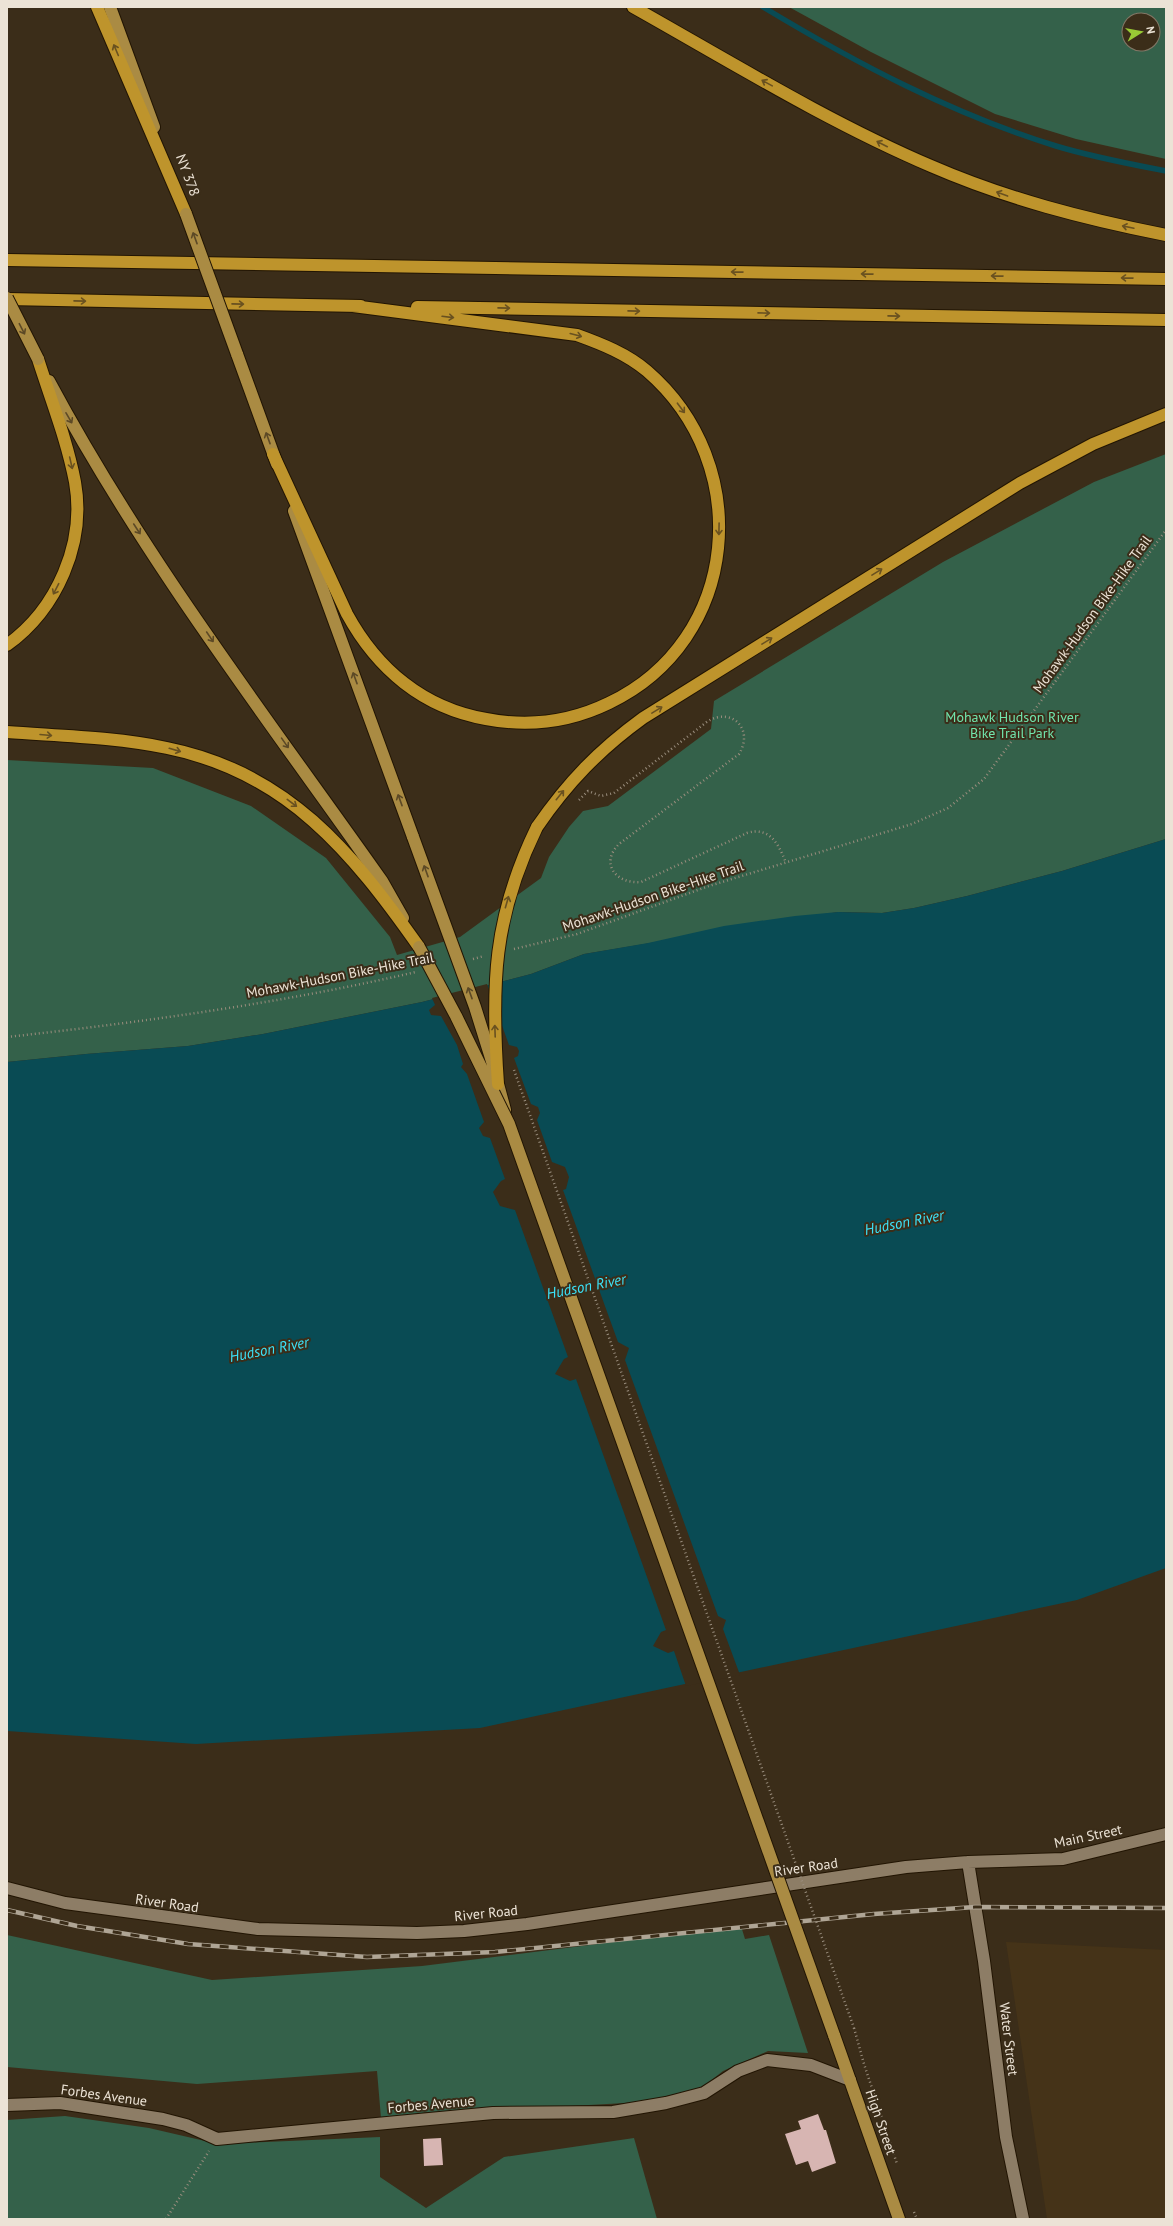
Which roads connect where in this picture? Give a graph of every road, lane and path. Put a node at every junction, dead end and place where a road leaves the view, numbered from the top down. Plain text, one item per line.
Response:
1 (97, 7) edge
2 (110, 7) edge
3 (633, 7) edge
4 (186, 214) junction
5 (1166, 235) edge
6 (7, 260) edge
7 (1166, 279) edge
8 (7, 300) edge
9 (353, 306) junction
10 (1166, 320) edge
11 (38, 359) junction
12 (1166, 414) edge
13 (273, 454) junction
14 (1166, 530) edge
15 (7, 645) edge
16 (7, 732) edge
17 (575, 805) dead end
18 (786, 863) junction
19 (378, 884) junction
20 (419, 947) joint
21 (508, 951) dead end
22 (485, 956) dead end
23 (470, 960) dead end
24 (423, 970) dead end
25 (7, 1037) edge
26 (513, 1068) dead end
27 (498, 1084) junction
28 (509, 1124) junction
29 (1166, 1834) edge
30 (968, 1862) junction
31 (7, 1888) edge
32 (850, 2080) junction
33 (7, 2105) edge
34 (217, 2139) junction
35 (898, 2166) dead end
36 (912, 2206) dead end
37 (166, 2219) edge
38 (899, 2219) edge
39 (917, 2219) edge
40 (1023, 2219) edge

4 -> 1 highway
2 - 4 main road, NY 378 / NY 378
5 -> 3 highway
13 -> 4 main road, NY 378 / NY 378, bridge
7 -> 6 highway
8 -> 9 highway
8 -> 11 main road, bridge
9 -> 10 highway
9 -> 13 highway
11 -> 15 highway
11 -> 19 main road
27 -> 12 highway, bridge
27 -> 13 main road, NY 378, bridge
14 - 18 path, Mohawk-Hudson Bike-Hike Trail
16 -> 19 highway
17 - 18 path
18 - 21 path, Mohawk-Hudson Bike-Hike Trail
19 - 20 highway
20 - 28 main road, NY 378, bridge
22 - 23 path
24 - 25 path, Mohawk-Hudson Bike-Hike Trail
26 - 35 path, bridge
27 - 28 main road, NY 378, bridge
28 - 32 main road, High Street / NY 378, bridge
29 - 30 street, Main Street
30 - 31 street, River Road
30 - 40 street, Water Street
32 - 34 street, Forbes Avenue
32 - 38 main road, High Street / NY 378
33 - 34 street, Forbes Avenue
34 - 37 path
36 - 39 path

